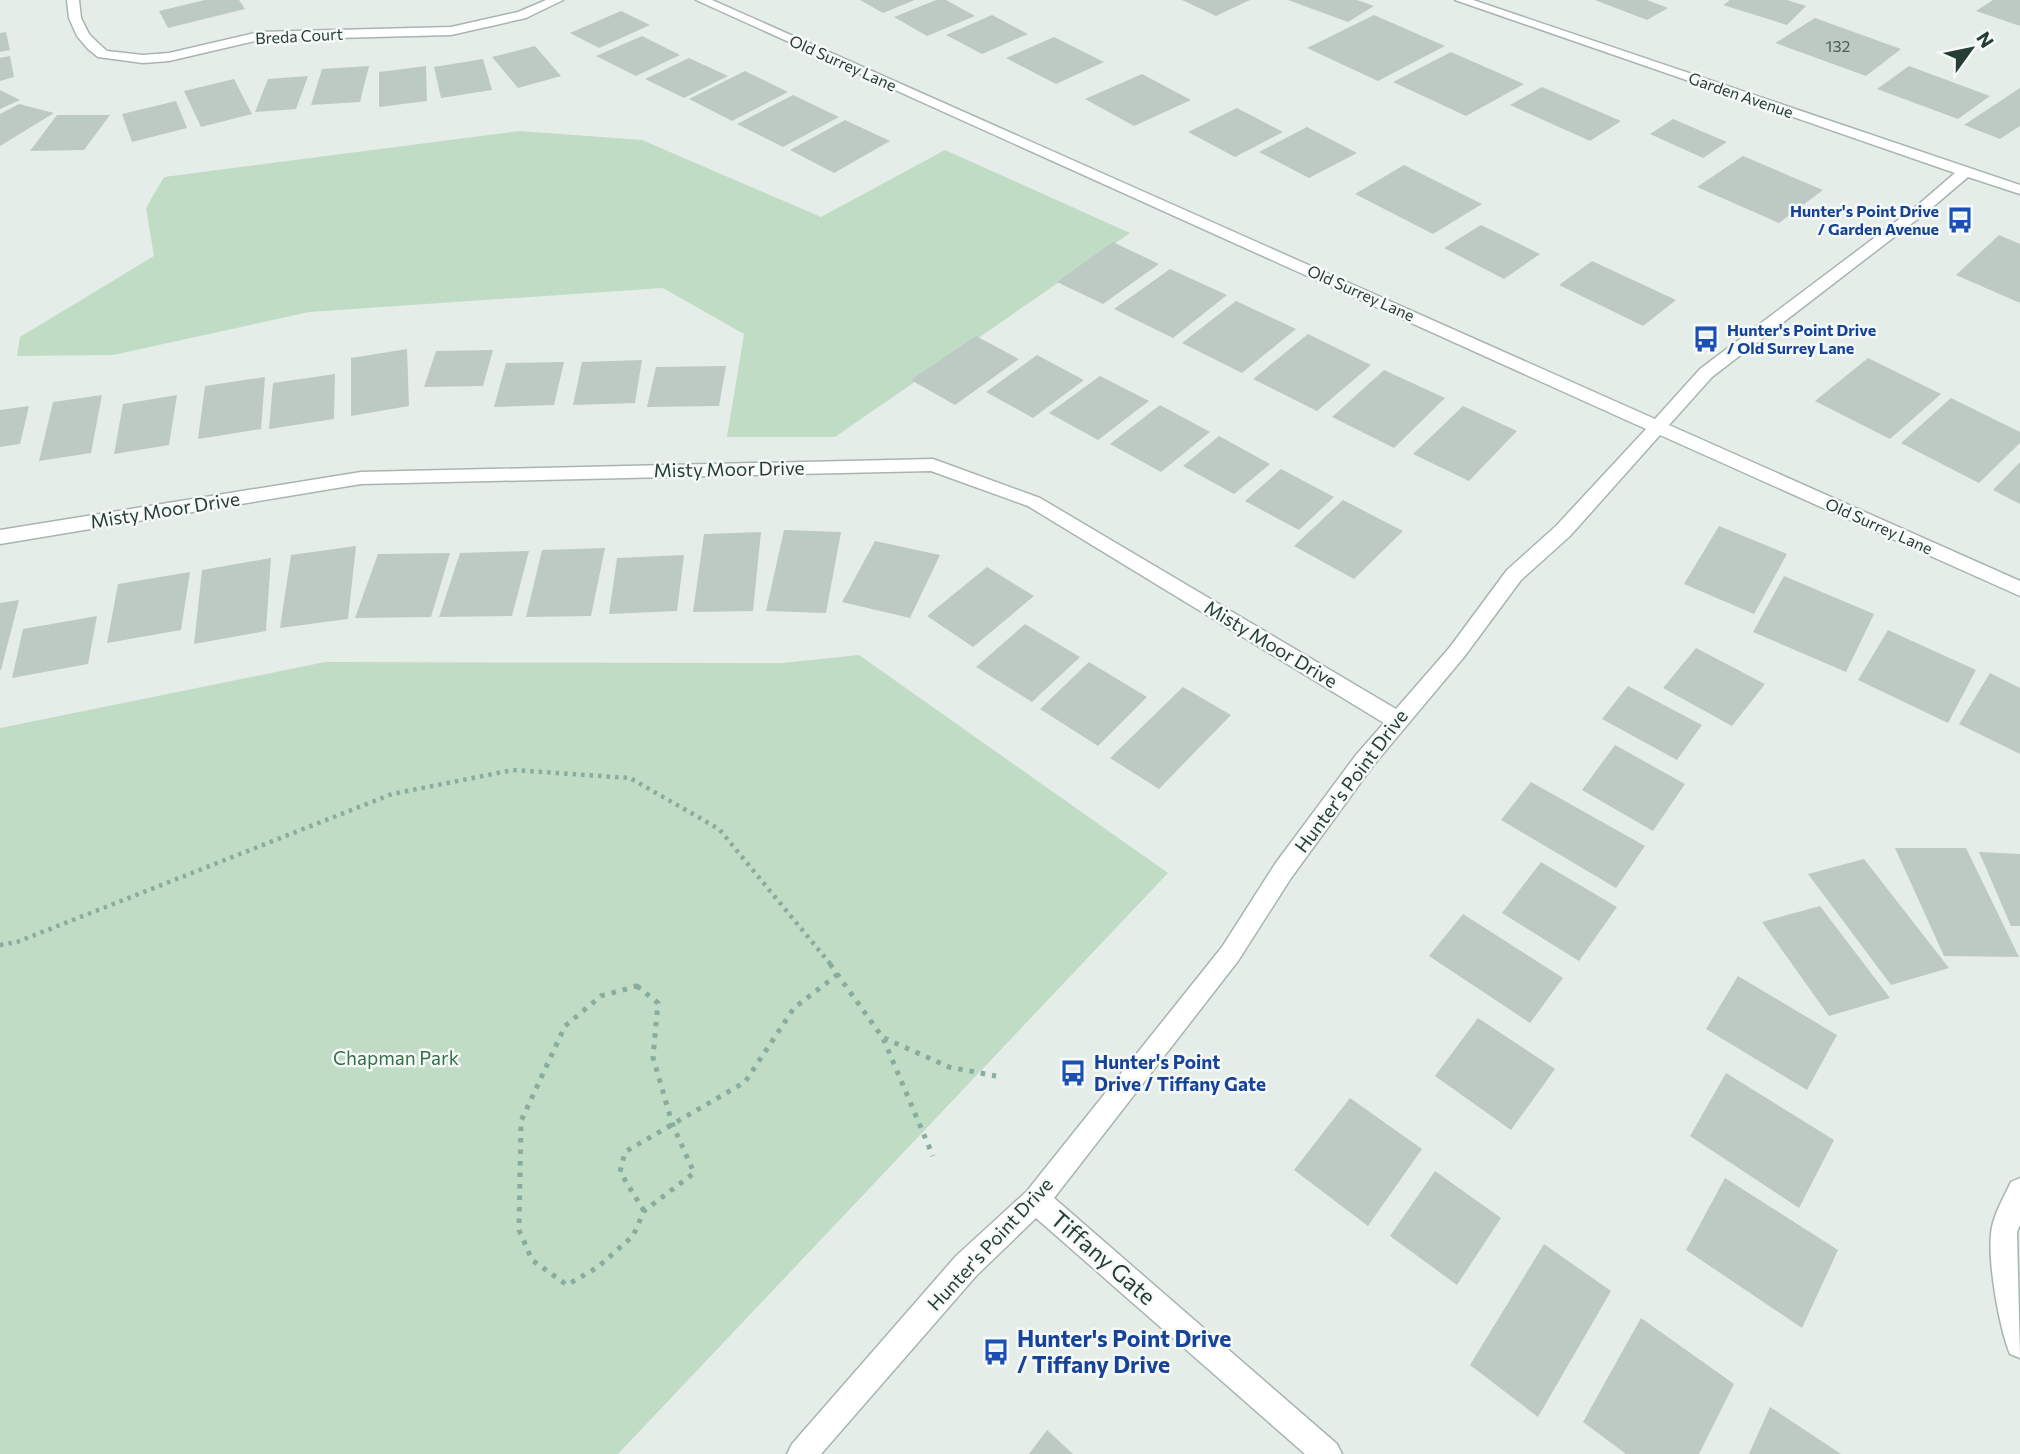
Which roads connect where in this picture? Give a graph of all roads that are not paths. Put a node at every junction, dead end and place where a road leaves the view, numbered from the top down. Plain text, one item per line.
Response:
1 (73, 0) edge
2 (557, 0) edge
3 (702, 0) edge
4 (1461, 0) edge
5 (1965, 172) junction
6 (2020, 190) edge
7 (1658, 426) junction
8 (0, 537) edge
9 (2020, 589) edge
10 (1397, 719) junction
11 (2020, 1191) edge
12 (1036, 1200) junction
13 (2020, 1344) edge
14 (802, 1454) edge
15 (1327, 1454) edge

1 - 2 street, Breda Court
3 - 7 street, Old Surrey Lane
4 - 5 street, Garden Avenue
5 - 6 street, Garden Avenue
5 - 7 street, Hunter's Point Drive
7 - 9 street, Old Surrey Lane
7 - 10 street, Hunter's Point Drive
8 - 10 street, Misty Moor Drive
10 - 12 street, Hunter's Point Drive
11 - 13 street
12 - 14 street, Hunter's Point Drive
12 - 15 street, Tiffany Gate

